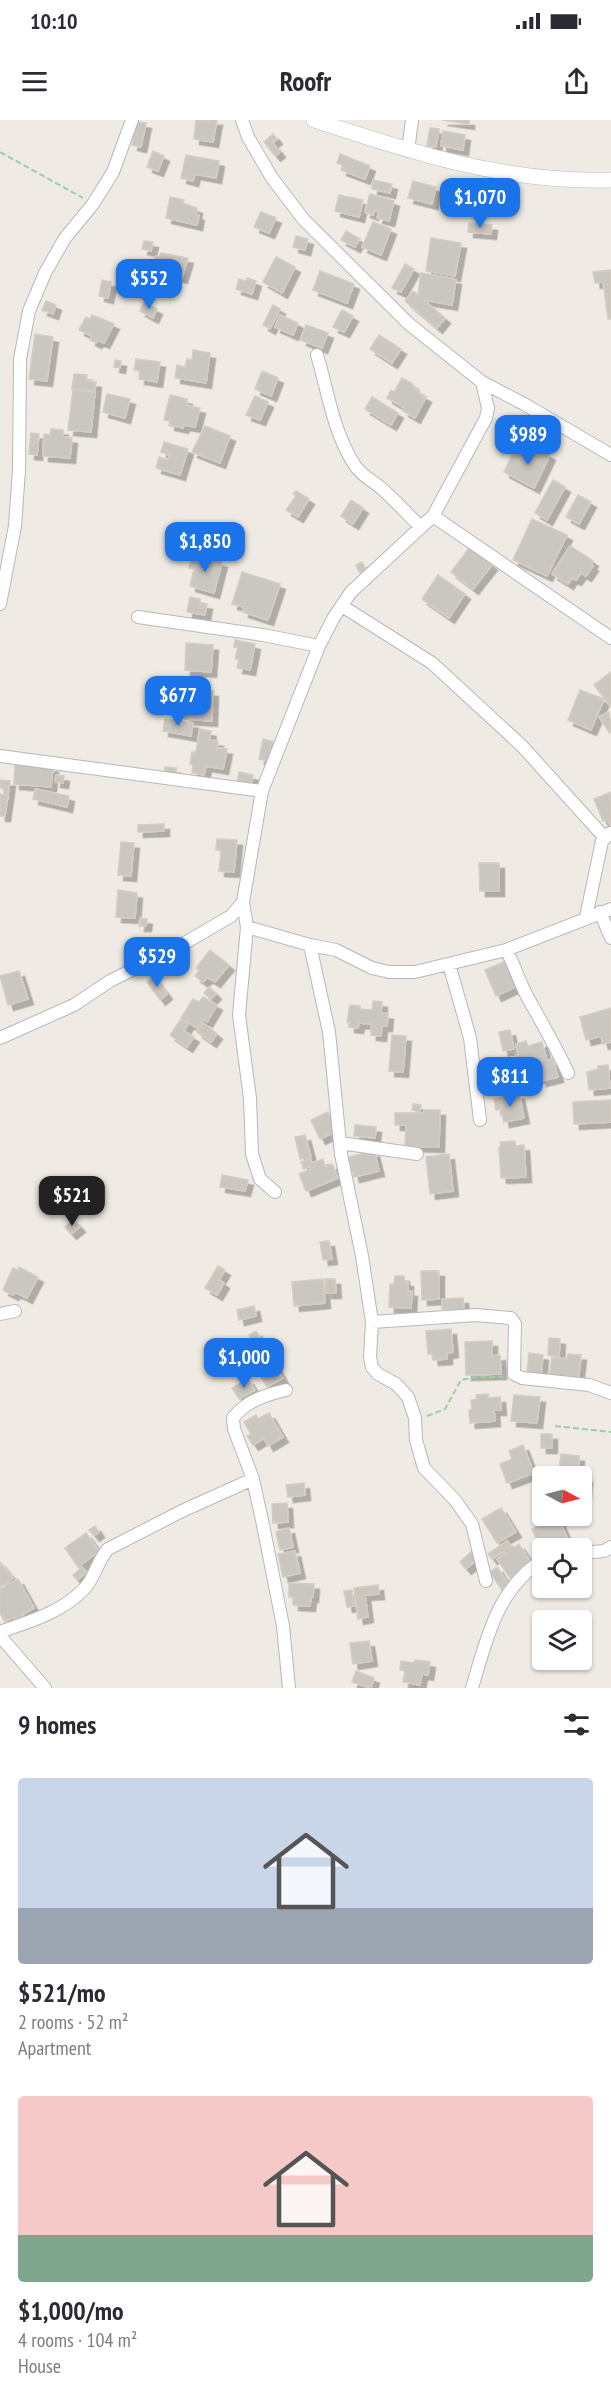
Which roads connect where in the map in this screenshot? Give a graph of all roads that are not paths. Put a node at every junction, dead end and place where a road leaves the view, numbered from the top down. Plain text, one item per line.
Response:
1 (132, 120) edge
2 (242, 120) edge
3 (314, 120) edge
4 (412, 120) edge
5 (408, 151) junction
6 (611, 180) edge
7 (317, 355) dead end
8 (482, 382) junction
9 (611, 456) edge
10 (432, 516) junction
11 (421, 527) junction
12 (4, 564) edge
13 (0, 604) edge
14 (342, 606) junction
15 (138, 617) dead end
16 (611, 638) edge
17 (319, 646) junction
18 (0, 756) edge
19 (262, 791) junction
20 (608, 835) edge
21 (243, 902) junction
22 (605, 911) edge
23 (586, 917) junction
24 (247, 927) junction
25 (611, 938) edge
26 (310, 945) junction
27 (506, 950) junction
28 (449, 963) junction
29 (0, 1038) edge
30 (568, 1073) dead end
31 (480, 1120) dead end
32 (340, 1143) junction
33 (417, 1154) dead end
34 (275, 1192) dead end
35 (15, 1311) dead end
36 (0, 1314) edge
37 (372, 1322) junction
38 (286, 1390) dead end
39 (611, 1393) edge
40 (253, 1479) junction
41 (611, 1547) edge
42 (592, 1552) edge
43 (532, 1568) edge
44 (486, 1581) dead end
45 (0, 1634) edge
46 (45, 1688) edge
47 (290, 1688) edge
48 (472, 1688) edge

1 - 12 street
2 - 8 street
3 - 5 street
4 - 5 street
5 - 6 street
7 - 11 street
8 - 9 street
8 - 10 street
10 - 11 street
10 - 16 street
11 - 14 street
12 - 13 street
14 - 17 street
14 - 20 street
15 - 17 street
17 - 19 street
18 - 19 street
19 - 21 street
20 - 23 street
21 - 24 street
21 - 29 street
22 - 23 street
22 - 25 street
23 - 27 street
24 - 26 street
24 - 34 street
26 - 28 street
26 - 32 street
27 - 28 street
27 - 30 street
28 - 31 street
32 - 33 street
32 - 37 street
35 - 36 street
37 - 39 street
37 - 44 street
38 - 40 street
40 - 45 street
40 - 47 street
41 - 42 street
43 - 48 street
45 - 46 street

